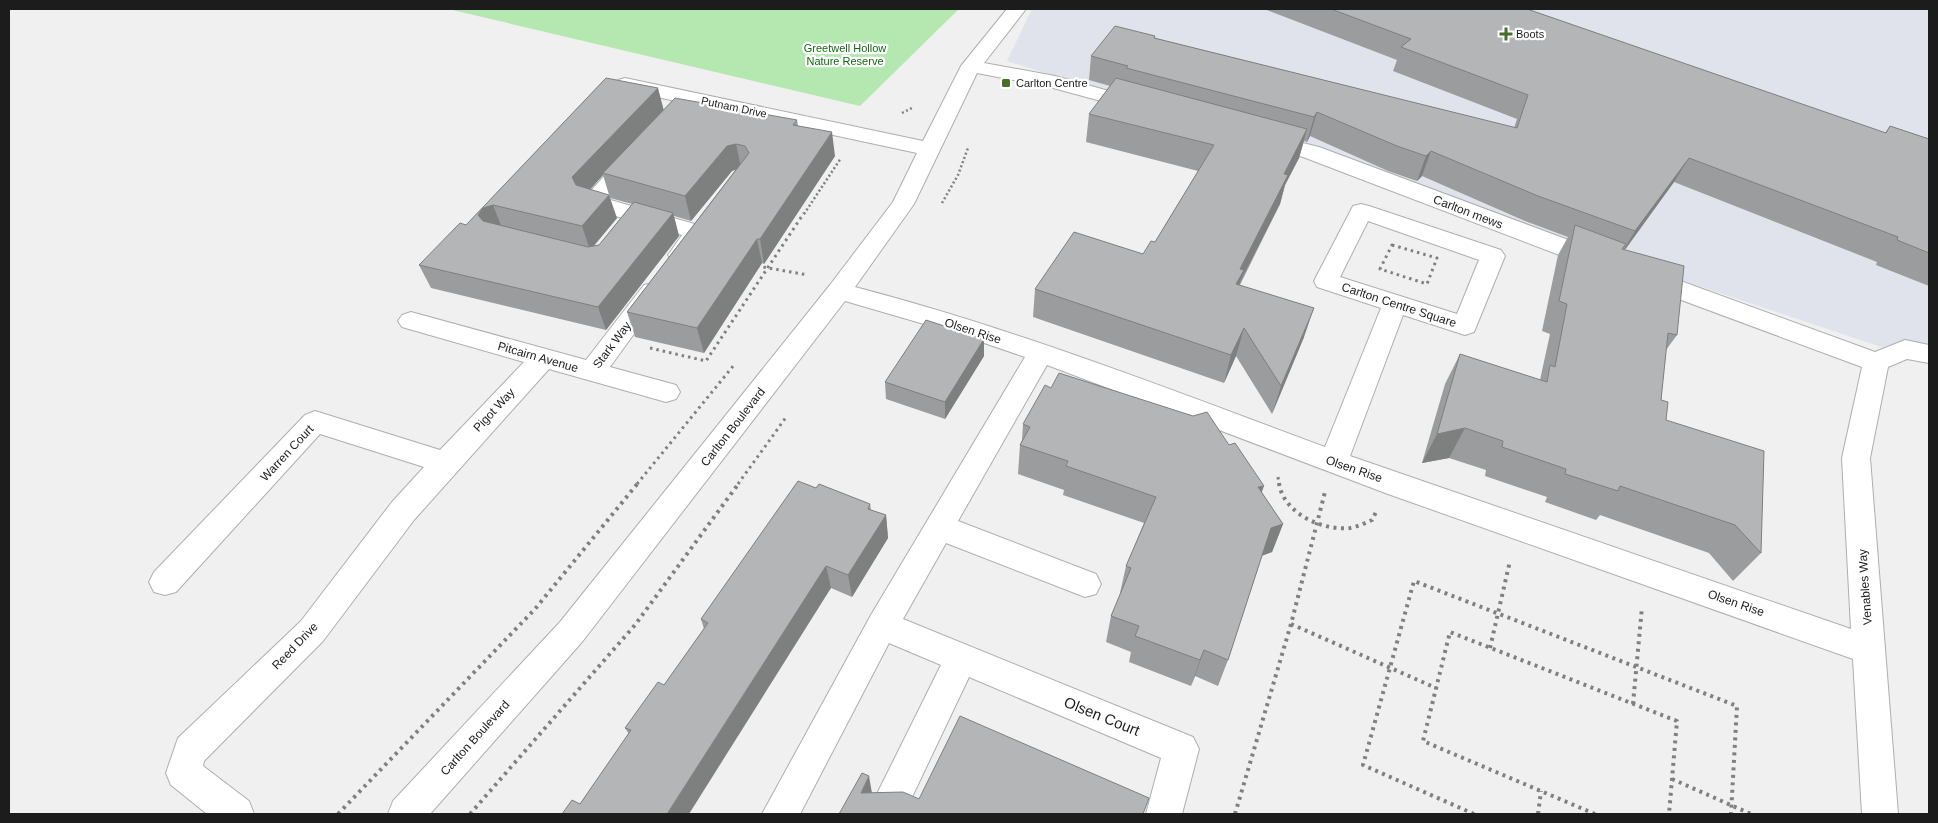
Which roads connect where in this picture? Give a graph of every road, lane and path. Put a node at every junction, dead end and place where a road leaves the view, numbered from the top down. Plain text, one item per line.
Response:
1 (1017, 9) edge
2 (971, 66) junction
3 (625, 84) edge
4 (689, 98) junction
5 (1159, 111) edge
6 (1244, 134) edge
7 (931, 149) junction
8 (843, 155) dead end
9 (635, 214) junction
10 (618, 234) edge
11 (1437, 258) joint
12 (750, 264) edge
13 (768, 268) junction
14 (808, 275) dead end
15 (839, 291) junction
16 (1395, 303) junction
17 (411, 321) dead end
18 (615, 341) junction
19 (1040, 354) junction
20 (1929, 354) edge
21 (543, 358) junction
22 (1876, 362) junction
23 (592, 372) junction
24 (666, 392) dead end
25 (1288, 445) junction
26 (445, 462) junction
27 (1334, 462) junction
28 (1388, 481) junction
29 (1317, 524) junction
30 (1518, 526) junction
31 (939, 527) junction
32 (1645, 571) junction
33 (165, 582) dead end
34 (1085, 584) dead end
35 (1498, 614) junction
36 (1291, 624) junction
37 (882, 626) junction
38 (1490, 648) junction
39 (1869, 650) junction
40 (961, 658) junction
41 (1637, 667) junction
42 (1390, 668) junction
43 (1436, 688) junction
44 (1633, 704) junction
45 (1672, 779) junction
46 (1542, 791) junction
47 (1732, 806) junction
48 (236, 814) edge
49 (406, 814) edge
50 (780, 814) edge
51 (885, 814) edge
52 (1164, 814) edge
53 (1234, 814) edge
54 (1474, 814) edge
55 (1538, 814) edge
56 (1595, 814) edge
57 (1670, 814) edge
58 (1731, 814) edge
59 (1751, 814) edge
60 (1880, 814) edge

1 - 2 street, Carlton Boulevard
2 - 5 street
2 - 7 street, Carlton Boulevard
3 - 4 street, Putnam Drive
4 - 7 street, Putnam Drive
4 - 9 street, Stark Way
6 - 22 street, Carlton mews
7 - 15 street, Carlton Boulevard
8 - 13 path
9 - 10 street
9 - 18 street, Stark Way
11 - 11 path
12 - 13 path
13 - 14 path
13 - 18 path
15 - 19 street, Olsen Rise
15 - 49 street, Carlton Boulevard
16 - 16 street, Carlton Centre Square
16 - 27 street
17 - 21 street, Pitcairn Avenue
18 - 23 street, Stark Way
19 - 25 street, Olsen Rise
19 - 31 street
20 - 22 street
21 - 23 street, Pitcairn Avenue
21 - 26 street, Pigot Way
22 - 39 street, Venables Way
23 - 24 street, Pitcairn Avenue
25 - 27 street, Olsen Rise
25 - 29 path
26 - 33 street, Warren Court
26 - 48 street, Reed Drive
27 - 28 street, Olsen Rise
27 - 29 path
28 - 29 path
28 - 30 street, Olsen Rise
29 - 36 path
30 - 32 street, Olsen Rise
30 - 35 path
31 - 34 street
31 - 37 street
32 - 39 street, Olsen Rise
32 - 41 path
35 - 38 path
35 - 41 path
35 - 42 path
36 - 42 path
36 - 53 path
37 - 40 street, Olsen Court
37 - 50 street
38 - 43 path
38 - 44 path
39 - 60 street, Venables Way
40 - 51 street
40 - 52 street, Olsen Court
41 - 44 path
41 - 47 path
42 - 43 path
42 - 54 path
43 - 46 path
44 - 45 path
45 - 47 path
45 - 57 path
46 - 55 path
46 - 56 path
47 - 58 path
47 - 59 path

